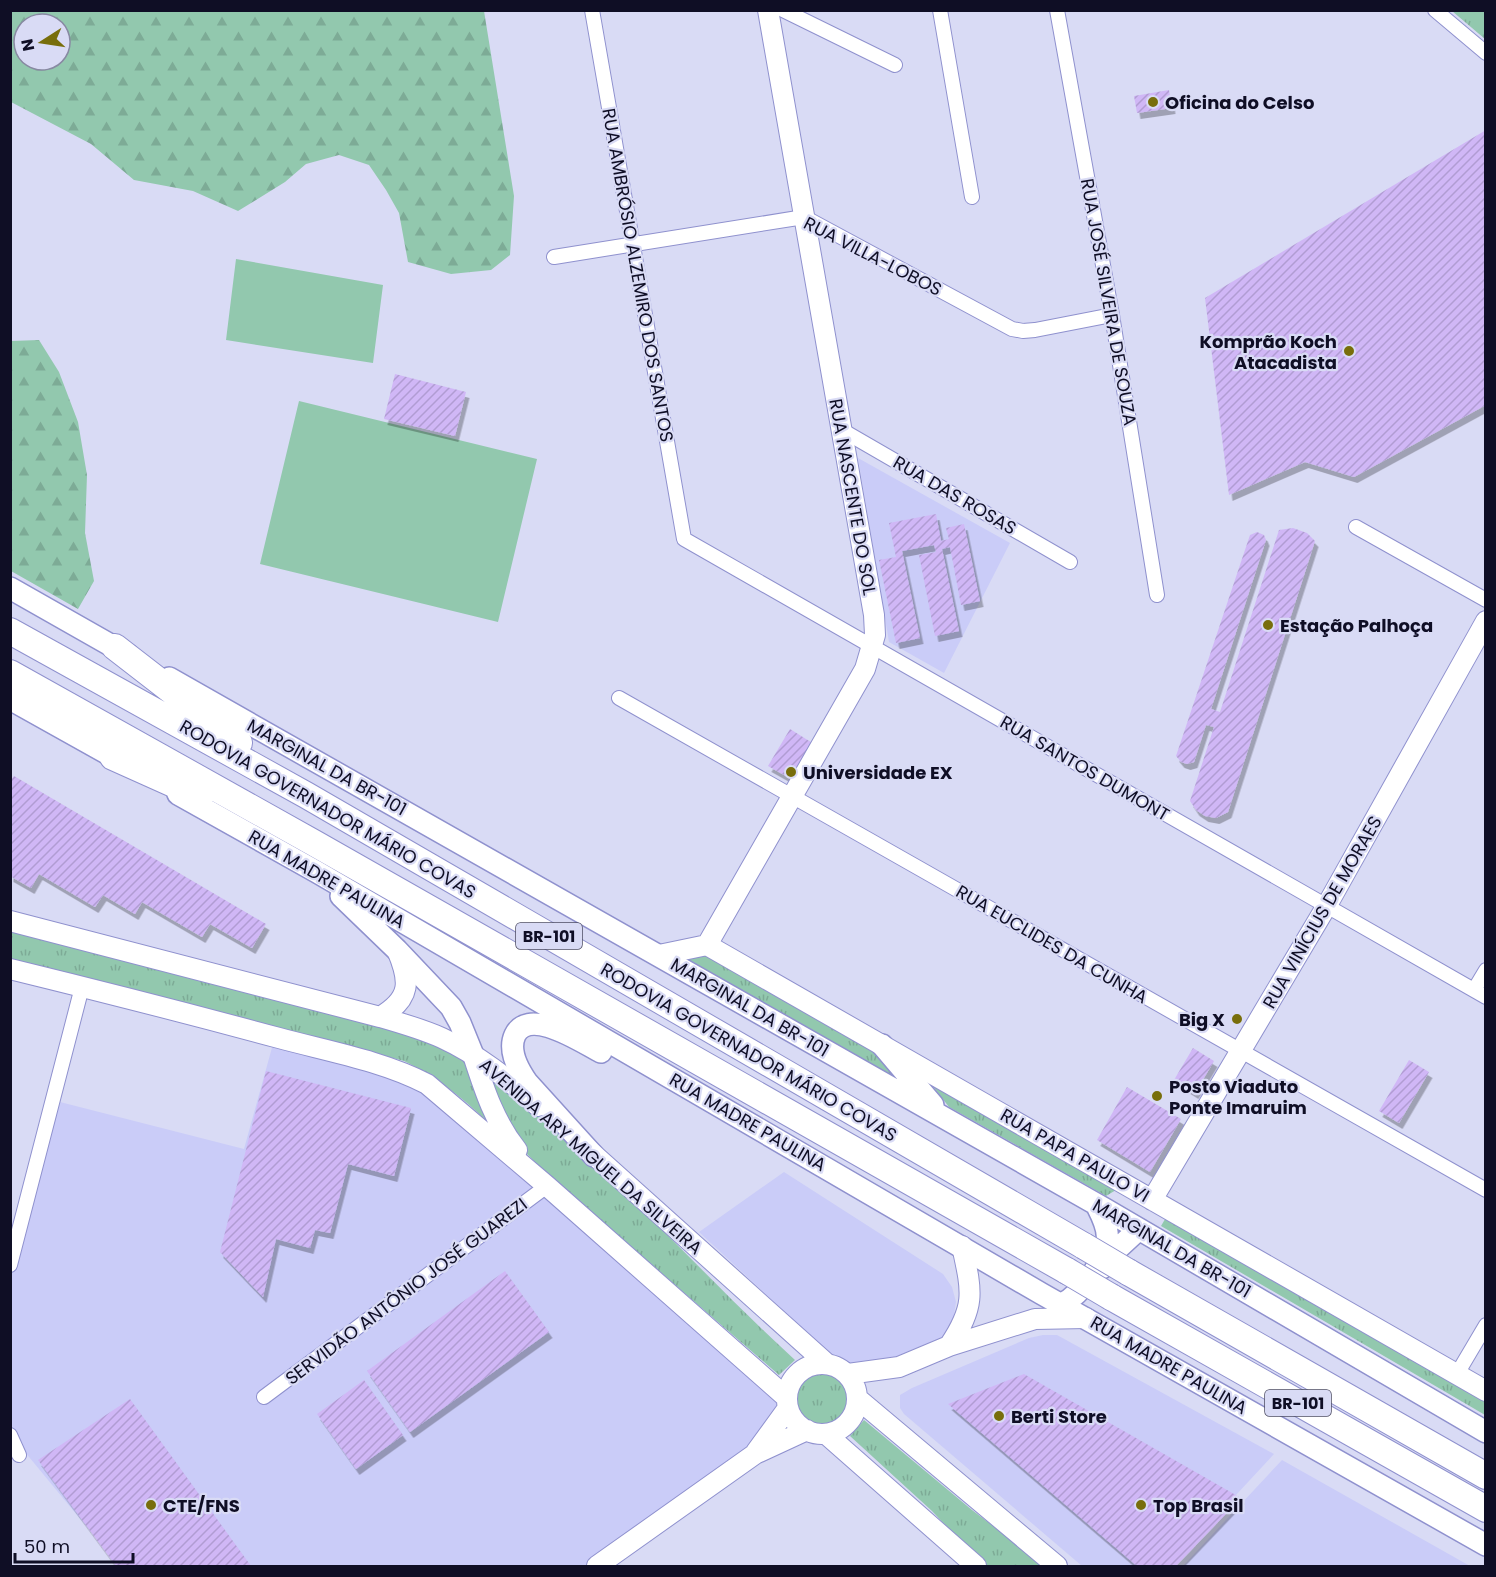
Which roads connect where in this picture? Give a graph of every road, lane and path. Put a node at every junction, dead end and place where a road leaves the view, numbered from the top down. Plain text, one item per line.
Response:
1 (591, 10) edge
2 (768, 10) edge
3 (783, 10) edge
4 (940, 10) edge
5 (1057, 10) edge
6 (1435, 10) edge
7 (1485, 53) edge
8 (895, 65) dead end
9 (972, 197) dead end
10 (804, 217) junction
11 (632, 244) junction
12 (554, 257) dead end
13 (1112, 315) junction
14 (840, 429) junction
15 (1356, 527) dead end
16 (684, 539) joint
17 (1070, 562) dead end
18 (10, 588) edge
19 (1157, 595) dead end
20 (1485, 600) edge
21 (1485, 621) edge
22 (10, 631) edge
23 (115, 647) junction
24 (873, 647) junction
25 (10, 673) edge
26 (10, 699) edge
27 (619, 699) dead end
28 (113, 757) junction
29 (306, 795) junction
30 (792, 797) junction
31 (314, 843) junction
32 (316, 872) junction
33 (1326, 907) junction
34 (10, 921) edge
35 (707, 945) junction
36 (397, 950) junction
37 (659, 955) junction
38 (10, 969) edge
39 (1485, 970) edge
40 (82, 987) junction
41 (1480, 994) edge
42 (380, 1017) junction
43 (882, 1045) junction
44 (1241, 1053) junction
45 (473, 1055) junction
46 (675, 1080) junction
47 (943, 1117) junction
48 (594, 1156) junction
49 (545, 1184) junction
50 (1485, 1190) edge
51 (1152, 1200) junction
52 (1096, 1204) junction
53 (1138, 1229) junction
54 (962, 1246) junction
55 (10, 1265) edge
56 (1062, 1304) junction
57 (1086, 1318) junction
58 (1485, 1325) edge
59 (949, 1347) junction
60 (827, 1364) junction
61 (899, 1367) junction
62 (848, 1374) junction
63 (1457, 1374) junction
64 (1485, 1391) edge
65 (858, 1396) junction
66 (264, 1397) dead end
67 (788, 1403) junction
68 (807, 1430) junction
69 (1485, 1432) edge
70 (826, 1434) junction
71 (10, 1435) edge
72 (755, 1454) junction
73 (19, 1455) dead end
74 (1485, 1476) edge
75 (1485, 1509) edge
76 (1485, 1545) edge
77 (597, 1566) edge
78 (975, 1566) edge
79 (1057, 1566) edge

1 - 11 street, RUA AMBRÓSIO ALZEMIRO DOS SANTOS
2 - 10 street, RUA NASCENTE DO SOL
3 - 8 street
4 - 9 street
5 - 13 street, RUA JOSÉ SILVEIRA DE SOUZA
6 - 7 street
10 - 11 street, RUA VILLA-LOBOS
10 - 13 street, RUA VILLA-LOBOS
10 - 14 street, RUA NASCENTE DO SOL
11 - 12 street, RUA VILLA-LOBOS
11 - 16 street, RUA AMBRÓSIO ALZEMIRO DOS SANTOS
13 - 19 street, RUA JOSÉ SILVEIRA DE SOUZA
14 - 17 street, RUA DAS ROSAS
14 - 24 street, RUA NASCENTE DO SOL
15 - 20 street
16 - 24 street, RUA SANTOS DUMONT
18 - 23 main road, MARGINAL DA BR-101
21 - 33 street, RUA VINÍCIUS DE MORAES
22 - 29 highway, RODOVIA GOVERNADOR MÁRIO COVAS / BR-101
23 - 29 highway
23 - 37 main road, MARGINAL DA BR-101
24 - 30 street, RUA NASCENTE DO SOL
24 - 33 street, RUA SANTOS DUMONT
25 - 31 highway, RODOVIA GOVERNADOR MÁRIO COVAS / BR-101
26 - 28 main road, RUA MADRE PAULINA
27 - 30 street, RUA EUCLIDES DA CUNHA
28 - 31 highway
28 - 32 main road, RUA MADRE PAULINA
29 - 74 highway, RODOVIA GOVERNADOR MÁRIO COVAS / BR-101, bridge
30 - 35 street, RUA NASCENTE DO SOL
30 - 44 street, RUA EUCLIDES DA CUNHA
31 - 75 highway, RODOVIA GOVERNADOR MÁRIO COVAS / BR-101, bridge
32 - 36 main road
32 - 46 main road, RUA MADRE PAULINA
33 - 41 street, RUA SANTOS DUMONT
33 - 44 street, RUA VINÍCIUS DE MORAES
34 - 42 street, AVENIDA ARY MIGUEL DA SILVEIRA
35 - 37 street
35 - 43 street, RUA PAPA PAULO VI
36 - 42 street
36 - 45 main road
37 - 47 main road, MARGINAL DA BR-101
38 - 40 street
39 - 41 street
40 - 49 street
40 - 55 street
42 - 45 street, AVENIDA ARY MIGUEL DA SILVEIRA
43 - 47 main road
43 - 51 street, RUA PAPA PAULO VI
44 - 50 street, RUA EUCLIDES DA CUNHA
44 - 51 street, RUA VINÍCIUS DE MORAES
45 - 48 street, AVENIDA ARY MIGUEL DA SILVEIRA
45 - 49 street
46 - 48 main road
46 - 54 main road, RUA MADRE PAULINA
47 - 52 main road, MARGINAL DA BR-101
48 - 60 street, AVENIDA ARY MIGUEL DA SILVEIRA
49 - 66 street, SERVIDÃO ANTÔNIO JOSÉ GUAREZI
49 - 67 street
51 - 63 street, RUA PAPA PAULO VI
52 - 53 main road, MARGINAL DA BR-101
52 - 56 main road
53 - 57 main road
53 - 69 main road, MARGINAL DA BR-101
54 - 56 main road, RUA MADRE PAULINA
54 - 59 street
56 - 57 main road, RUA MADRE PAULINA
57 - 59 street
57 - 76 main road, RUA MADRE PAULINA
58 - 63 street
59 - 61 street
60 - 62 street
60 - 67 street
61 - 62 street
61 - 65 street
62 - 65 street
63 - 64 street, RUA PAPA PAULO VI
65 - 70 street
65 - 79 street
67 - 68 street
67 - 72 street
68 - 70 street
68 - 72 street
70 - 78 street
71 - 73 street
72 - 77 street

